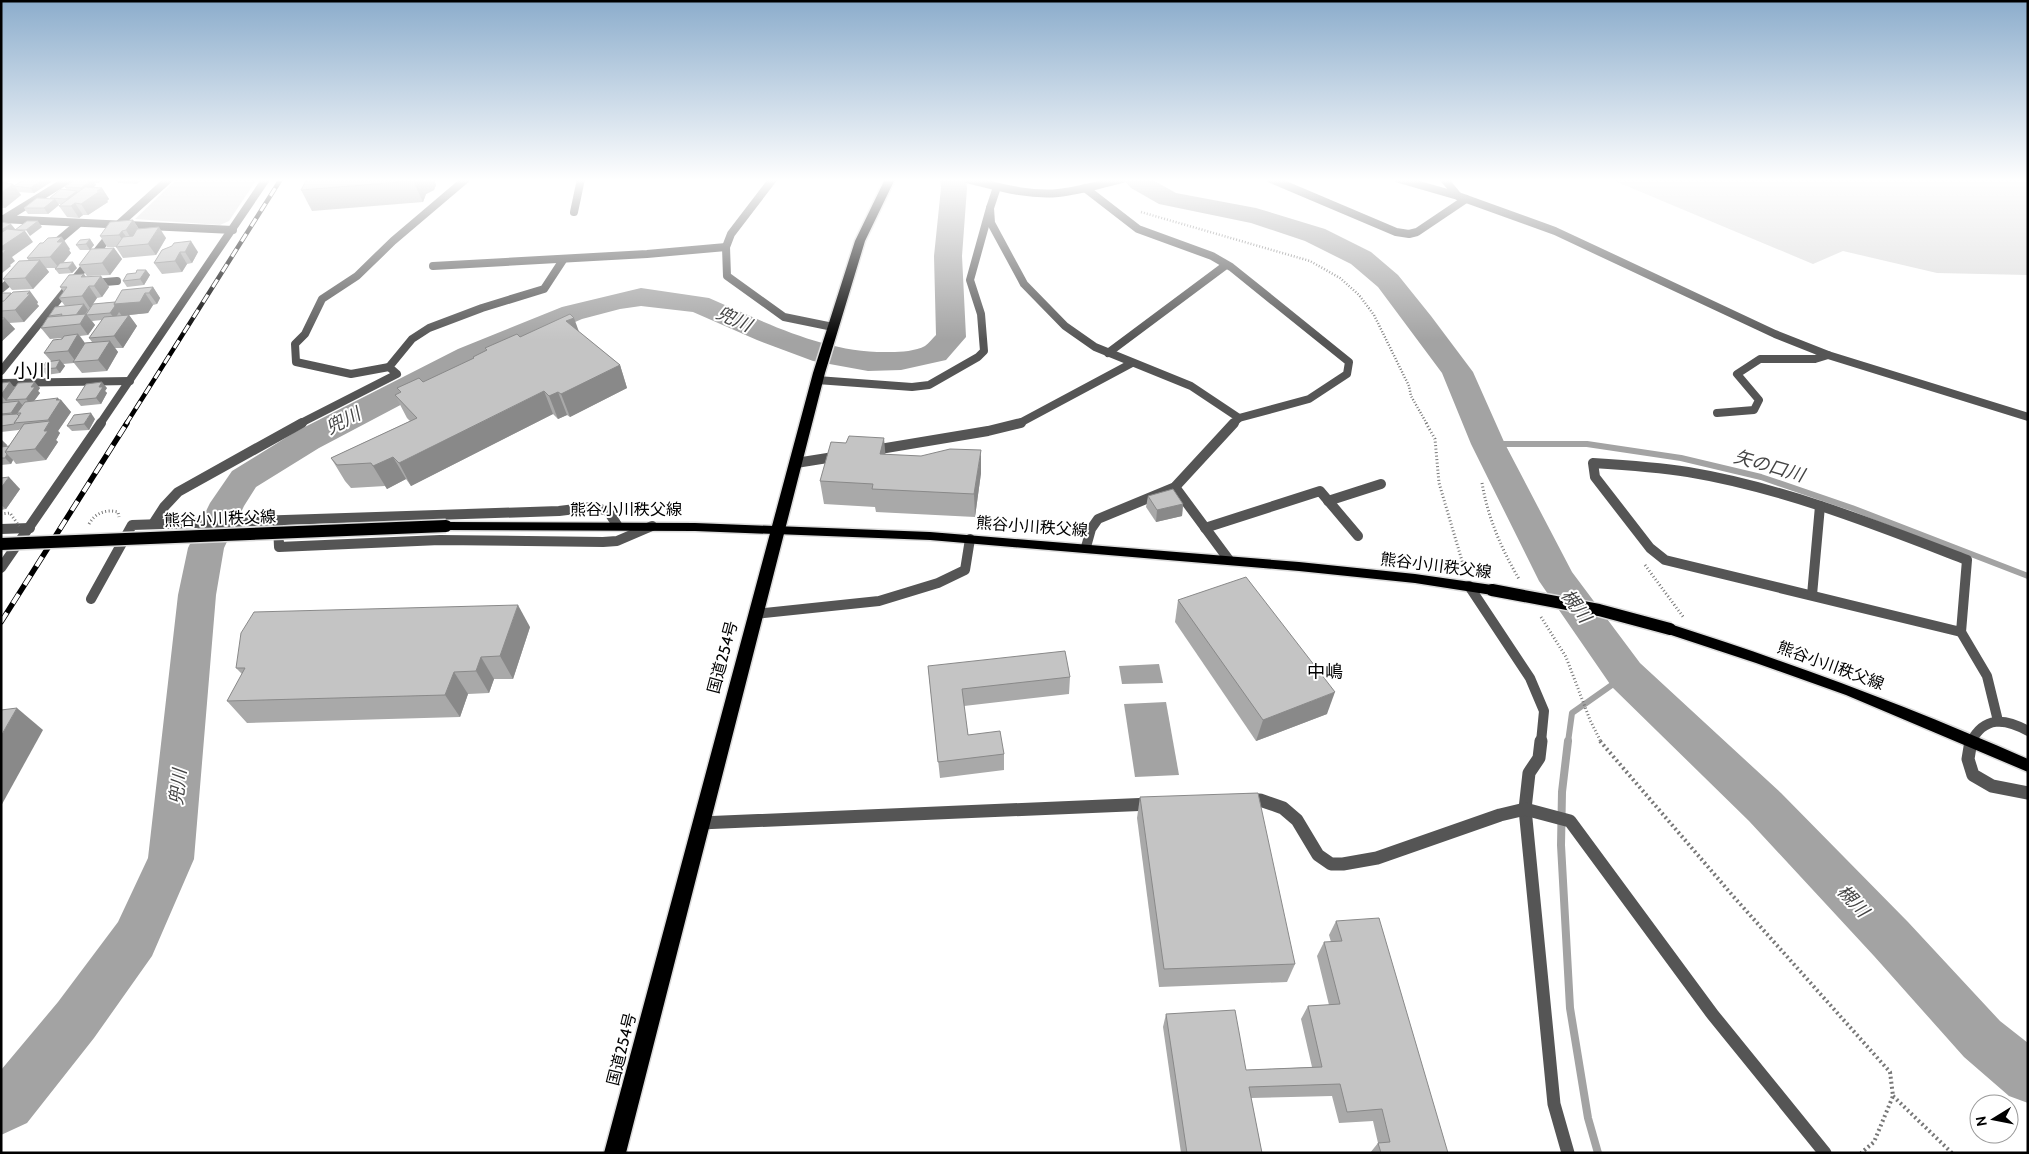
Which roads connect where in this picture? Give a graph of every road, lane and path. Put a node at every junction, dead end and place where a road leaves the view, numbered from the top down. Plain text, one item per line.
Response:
1 (68, 233) edge
2 (112, 233) edge
3 (231, 233) edge
4 (403, 233) edge
5 (732, 233) edge
6 (864, 233) edge
7 (983, 233) edge
8 (997, 233) edge
9 (1149, 233) edge
10 (1559, 233) edge
11 (726, 247) junction
12 (43, 254) edge
13 (563, 260) junction
14 (1226, 264) junction
15 (433, 266) dead end
16 (22, 272) edge
17 (116, 281) dead end
18 (70, 284) junction
19 (1, 289) edge
20 (832, 330) junction
21 (1108, 353) junction
22 (1828, 355) junction
23 (1132, 363) junction
24 (389, 367) junction
25 (1, 371) edge
26 (818, 377) junction
27 (130, 381) junction
28 (1, 383) edge
29 (1718, 413) dead end
30 (2028, 416) edge
31 (1239, 418) junction
32 (863, 452) edge
33 (854, 454) edge
34 (796, 463) junction
35 (1482, 483) dead end
36 (1382, 484) dead end
37 (1175, 487) junction
38 (1328, 500) junction
39 (1820, 506) junction
40 (1, 514) edge
41 (119, 517) dead end
42 (91, 519) dead end
43 (278, 520) junction
44 (153, 524) junction
45 (617, 525) junction
46 (653, 526) junction
47 (1205, 528) junction
48 (1, 529) edge
49 (779, 529) junction
50 (26, 530) junction
51 (1358, 536) dead end
52 (970, 539) junction
53 (1, 544) edge
54 (1086, 547) junction
55 (1229, 560) junction
56 (3, 563) edge
57 (1643, 563) dead end
58 (1520, 582) dead end
59 (1470, 586) junction
60 (1812, 595) junction
61 (92, 599) dead end
62 (1538, 612) dead end
63 (754, 614) junction
64 (1961, 632) junction
65 (1694, 637) junction
66 (1998, 721) junction
67 (2028, 731) edge
68 (1970, 740) junction
69 (2028, 766) edge
70 (2028, 793) edge
71 (1240, 801) edge
72 (1161, 804) edge
73 (1526, 809) junction
74 (700, 823) junction
75 (1893, 1096) junction
76 (615, 1153) edge
77 (1568, 1153) edge
78 (1825, 1153) edge
79 (1861, 1153) edge
80 (1952, 1153) edge

1 - 12 street
2 - 18 street
3 - 27 street
4 - 24 street
5 - 11 street
6 - 20 highway, 国道254号
7 - 26 street
8 - 21 street
9 - 14 street
10 - 22 street
11 - 13 street
11 - 20 street
13 - 15 street
13 - 24 street
14 - 21 street
14 - 31 street
16 - 19 street
17 - 18 street
18 - 25 street
20 - 26 highway, 国道254号
21 - 23 street
22 - 29 street
22 - 30 street
23 - 31 street
23 - 32 street
24 - 44 street
26 - 34 highway, 国道254号
27 - 28 street
27 - 50 street
31 - 37 street
33 - 34 street
34 - 49 highway, 国道254号
35 - 58 path
36 - 38 street
37 - 47 street
37 - 54 street
38 - 47 street
38 - 51 street
39 - 60 street
39 - 60 street
39 - 64 street
40 - 50 path, bridge
41 - 42 path
43 - 44 street
43 - 45 street
43 - 46 street
44 - 61 street
45 - 46 main road, 熊谷小川秩父線
45 - 53 main road, 熊谷小川秩父線, bridge
46 - 49 main road, 熊谷小川秩父線
47 - 55 street
48 - 50 street
49 - 52 main road, 熊谷小川秩父線
49 - 63 highway, 国道254号
50 - 56 street
52 - 54 main road, 熊谷小川秩父線
52 - 63 street
54 - 55 main road, 熊谷小川秩父線
55 - 59 main road, 熊谷小川秩父線
57 - 65 path
59 - 65 main road, 熊谷小川秩父線, bridge
59 - 73 street
60 - 64 street
62 - 75 path
63 - 74 highway, 国道254号
64 - 66 street
65 - 68 main road, 熊谷小川秩父線
66 - 67 street
66 - 68 street
68 - 69 main road, 熊谷小川秩父線
68 - 70 street
71 - 73 street
72 - 74 street
73 - 77 street
73 - 78 street
74 - 76 highway, 国道254号
75 - 79 path
75 - 80 path

